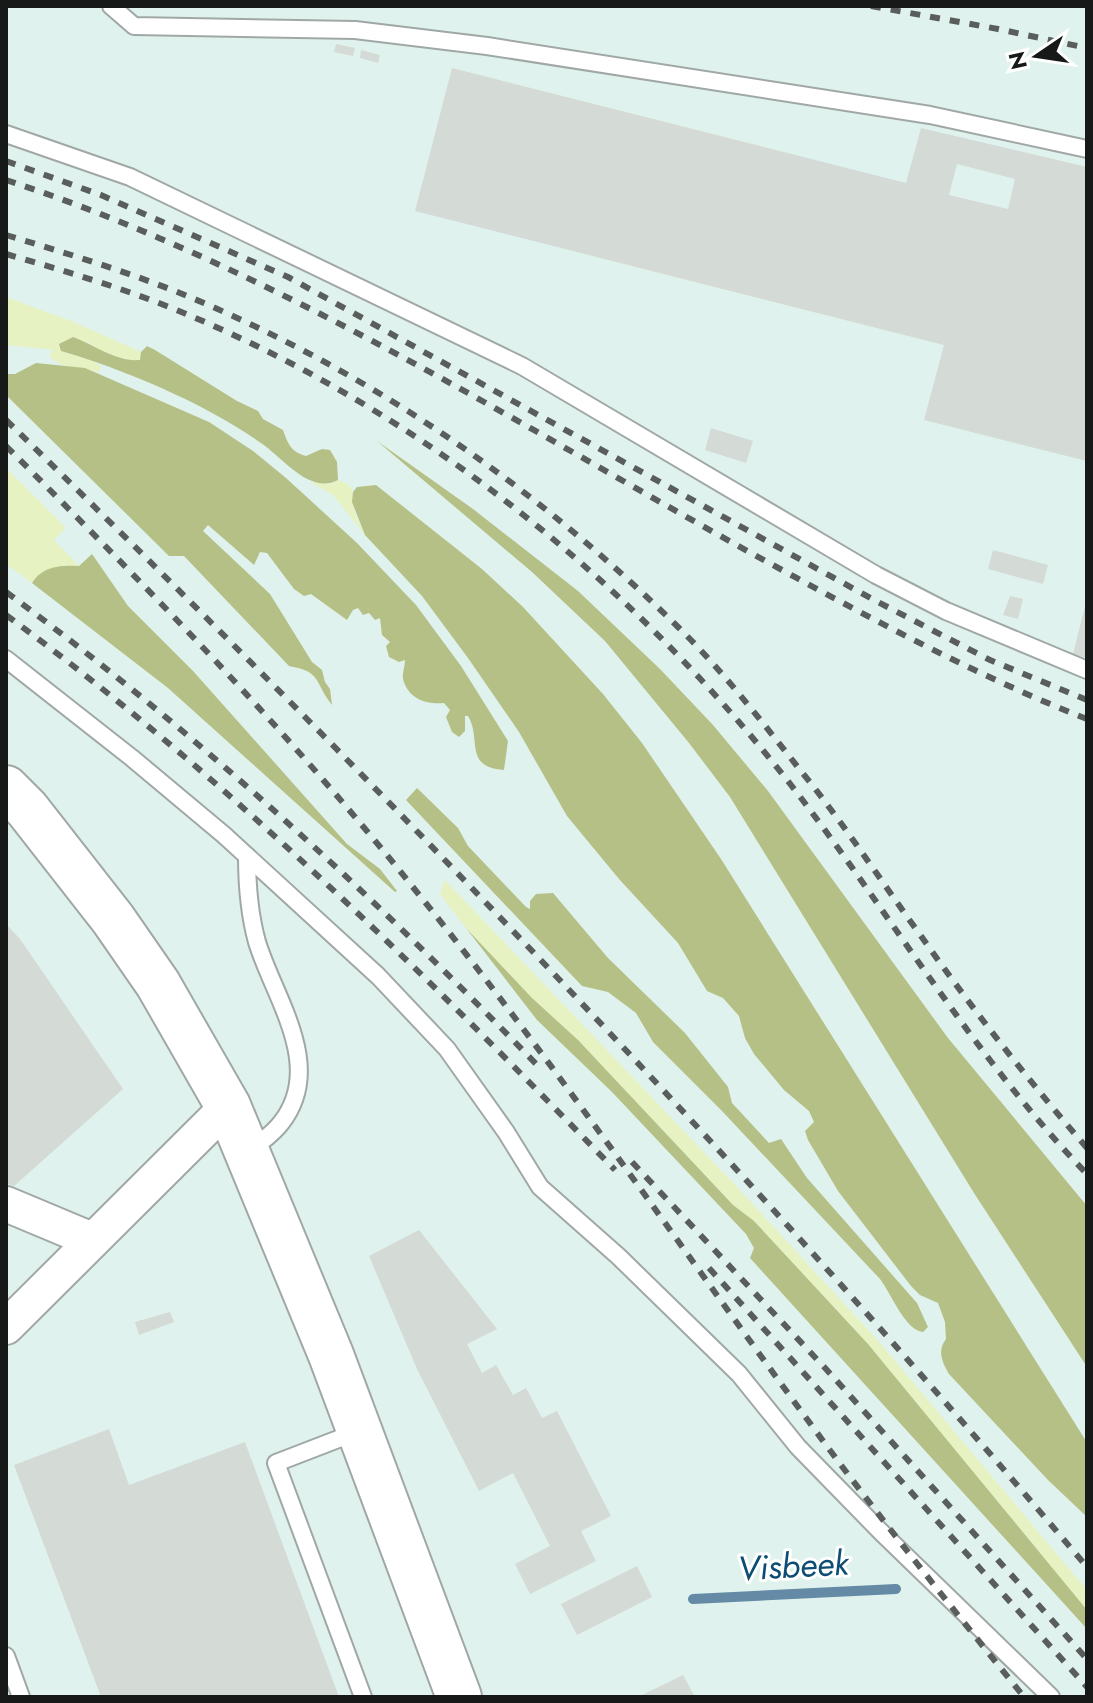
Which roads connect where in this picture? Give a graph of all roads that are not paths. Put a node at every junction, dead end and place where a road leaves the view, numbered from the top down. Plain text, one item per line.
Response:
1 (111, 6) edge
2 (6, 134) edge
3 (1087, 149) edge
4 (6, 659) edge
5 (1087, 670) edge
6 (6, 788) edge
7 (247, 856) junction
8 (228, 1106) junction
9 (248, 1153) junction
10 (6, 1204) edge
11 (92, 1240) junction
12 (6, 1327) edge
13 (359, 1431) junction
14 (6, 1656) edge
15 (21, 1697) edge
16 (363, 1697) edge
17 (459, 1697) edge
18 (1051, 1697) edge

1 - 3 lane
2 - 5 lane
4 - 7 lane
6 - 8 main road
7 - 9 lane
7 - 18 lane
8 - 9 main road
8 - 11 street
9 - 13 main road
10 - 11 street
11 - 12 street
13 - 16 lane
13 - 17 main road
14 - 15 lane

